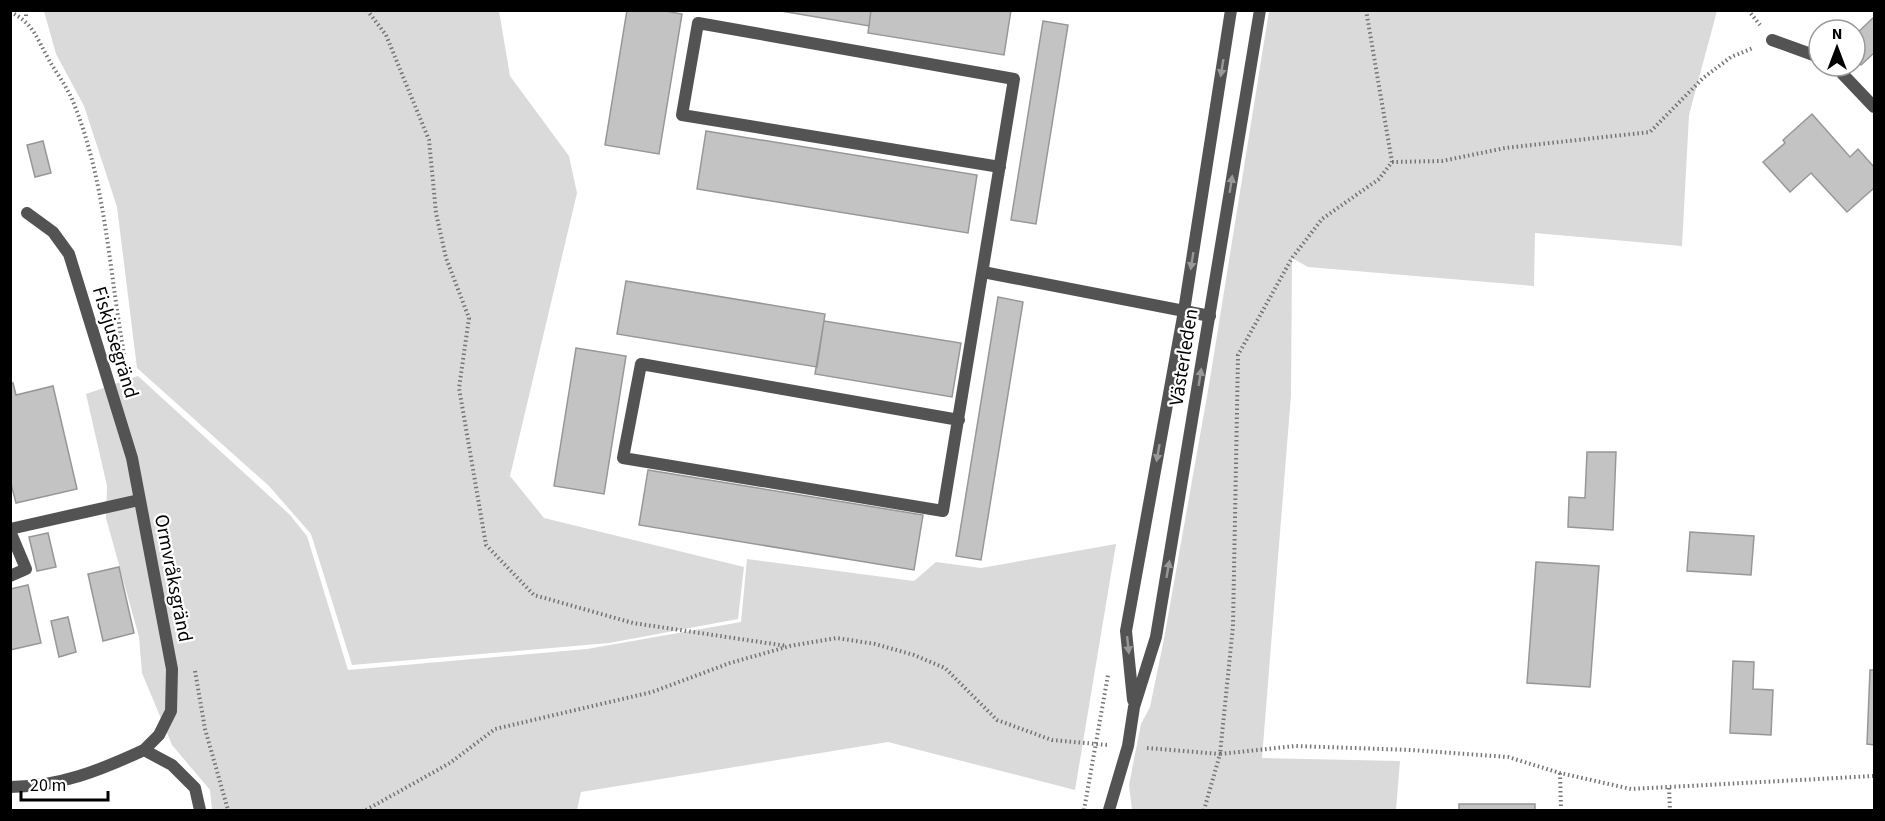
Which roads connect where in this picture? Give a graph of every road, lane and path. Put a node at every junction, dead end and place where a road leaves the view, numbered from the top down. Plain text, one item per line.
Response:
1 (26, 10) edge
2 (367, 10) edge
3 (1231, 10) edge
4 (1260, 10) edge
5 (1366, 10) edge
6 (26, 19) dead end
7 (1772, 40) joint
8 (1807, 53) edge
9 (1847, 78) edge
10 (1875, 106) edge
11 (1392, 162) junction
12 (1000, 167) junction
13 (27, 213) dead end
14 (983, 272) junction
15 (1184, 311) junction
16 (1210, 316) junction
17 (959, 420) junction
18 (139, 500) junction
19 (10, 530) edge
20 (10, 576) edge
21 (790, 646) junction
22 (1134, 707) junction
23 (1128, 746) junction
24 (144, 750) junction
25 (1220, 754) junction
26 (1560, 773) junction
27 (1875, 776) edge
28 (10, 787) edge
29 (1670, 788) junction
30 (200, 810) edge
31 (366, 810) edge
32 (1109, 810) edge
33 (1204, 810) edge
34 (1561, 810) edge
35 (1670, 810) edge

1 - 6 path
2 - 21 path
3 -> 15 street, Västerleden
16 -> 4 street, Västerleden
5 - 11 path
7 - 8 street
7 - 11 path
9 - 10 street
11 - 25 path
12 - 12 street
12 - 14 street
13 - 18 street, Fiskjusegränd
14 - 15 street
14 - 17 street
15 - 16 street
15 -> 22 street, Västerleden
22 -> 16 street, Västerleden
17 - 17 street
18 - 19 street, Ormvråksgränd
18 - 24 street, Ormvråksgränd
19 - 20 street
21 - 23 path
21 - 31 path
22 - 23 street, Västerleden
23 - 25 path
23 - 32 street, Västerleden
24 - 28 street
24 - 30 street
25 - 26 path
25 - 33 path
26 - 29 path
26 - 34 path
27 - 29 path
29 - 35 path

